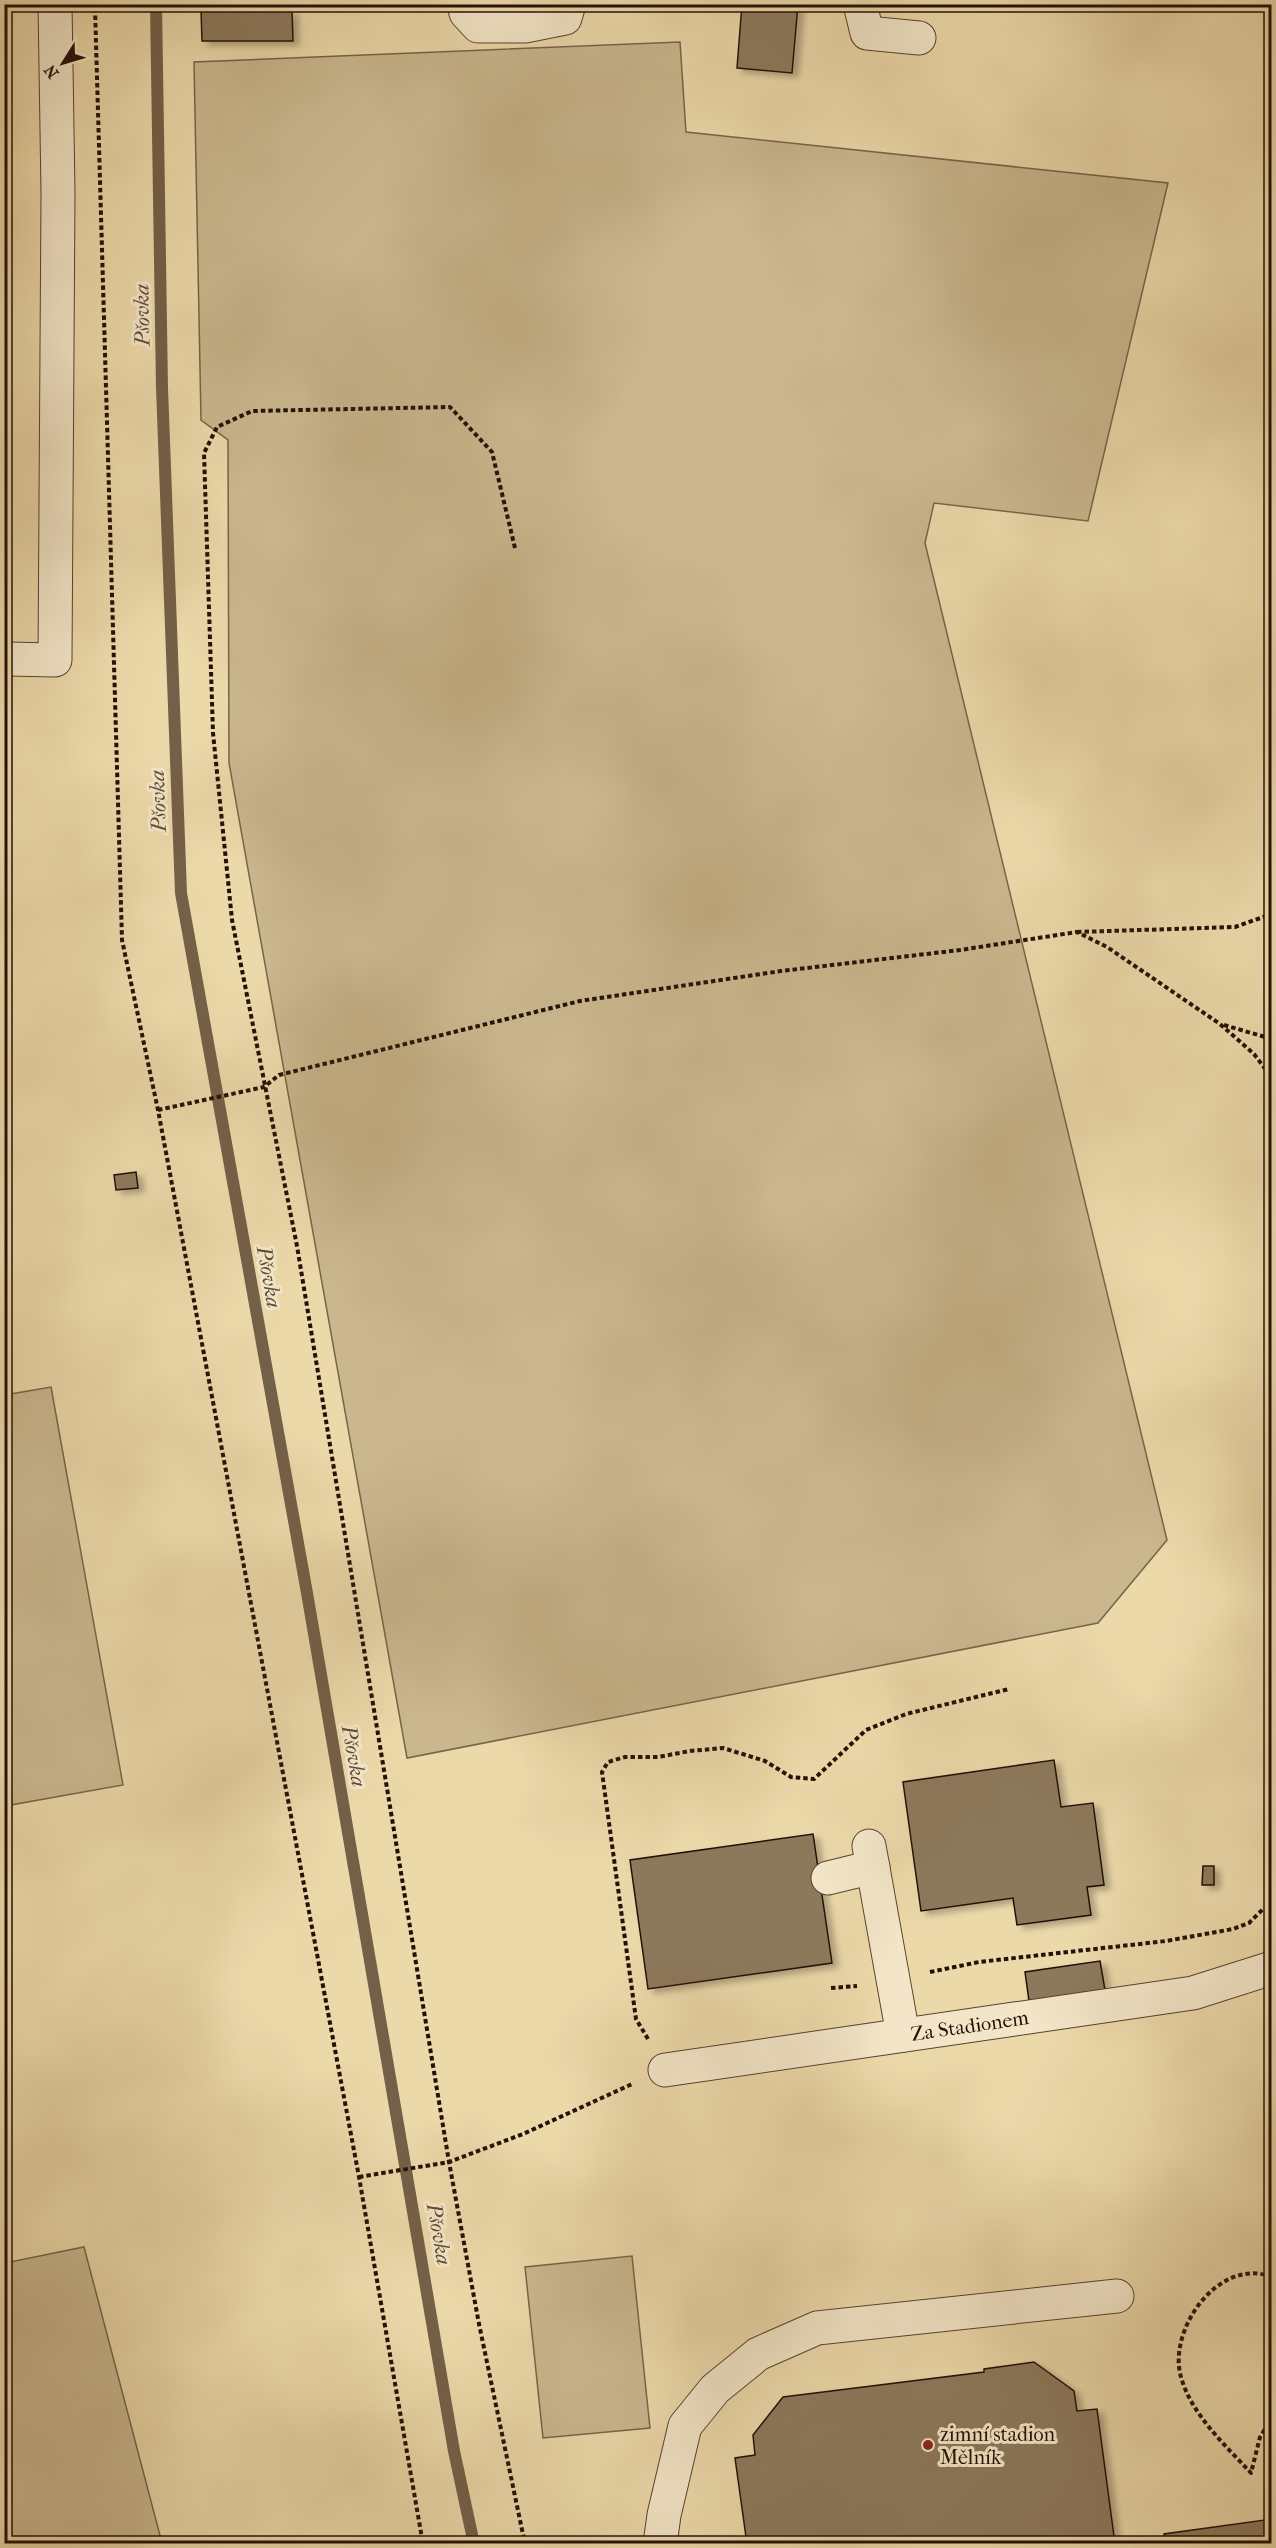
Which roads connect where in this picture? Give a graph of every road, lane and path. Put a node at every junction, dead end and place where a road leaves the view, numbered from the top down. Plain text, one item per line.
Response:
1 (55, 4) edge
2 (95, 4) edge
3 (464, 4) edge
4 (569, 4) edge
5 (860, 4) edge
6 (919, 38) dead end
7 (515, 548) dead end
8 (7, 659) dead end
9 (1272, 914) edge
10 (1077, 932) junction
11 (1220, 1024) junction
12 (1272, 1039) edge
13 (1272, 1078) edge
14 (264, 1087) junction
15 (158, 1110) junction
16 (1010, 1689) dead end
17 (828, 1878) dead end
18 (1264, 1908) dead end
19 (1272, 1968) edge
20 (927, 1973) dead end
21 (860, 1986) dead end
22 (831, 1988) dead end
23 (903, 2035) junction
24 (665, 2070) junction
25 (449, 2162) junction
26 (359, 2177) junction
27 (1272, 2277) edge
28 (1117, 2296) dead end
29 (1272, 2418) edge
30 (423, 2544) edge
31 (525, 2544) edge
32 (660, 2544) edge

1 - 8 street
2 - 15 path
3 - 4 street
5 - 6 street
7 - 14 path
9 - 10 path
10 - 11 path
10 - 14 path
11 - 12 path
11 - 13 path
14 - 15 path
14 - 25 path
15 - 26 path
16 - 24 path
17 - 23 street
18 - 20 path
19 - 23 street, Za Stadionem
21 - 22 path
23 - 24 street, Za Stadionem
24 - 25 path
25 - 26 path
25 - 31 path
26 - 30 path
27 - 29 path
28 - 32 street

